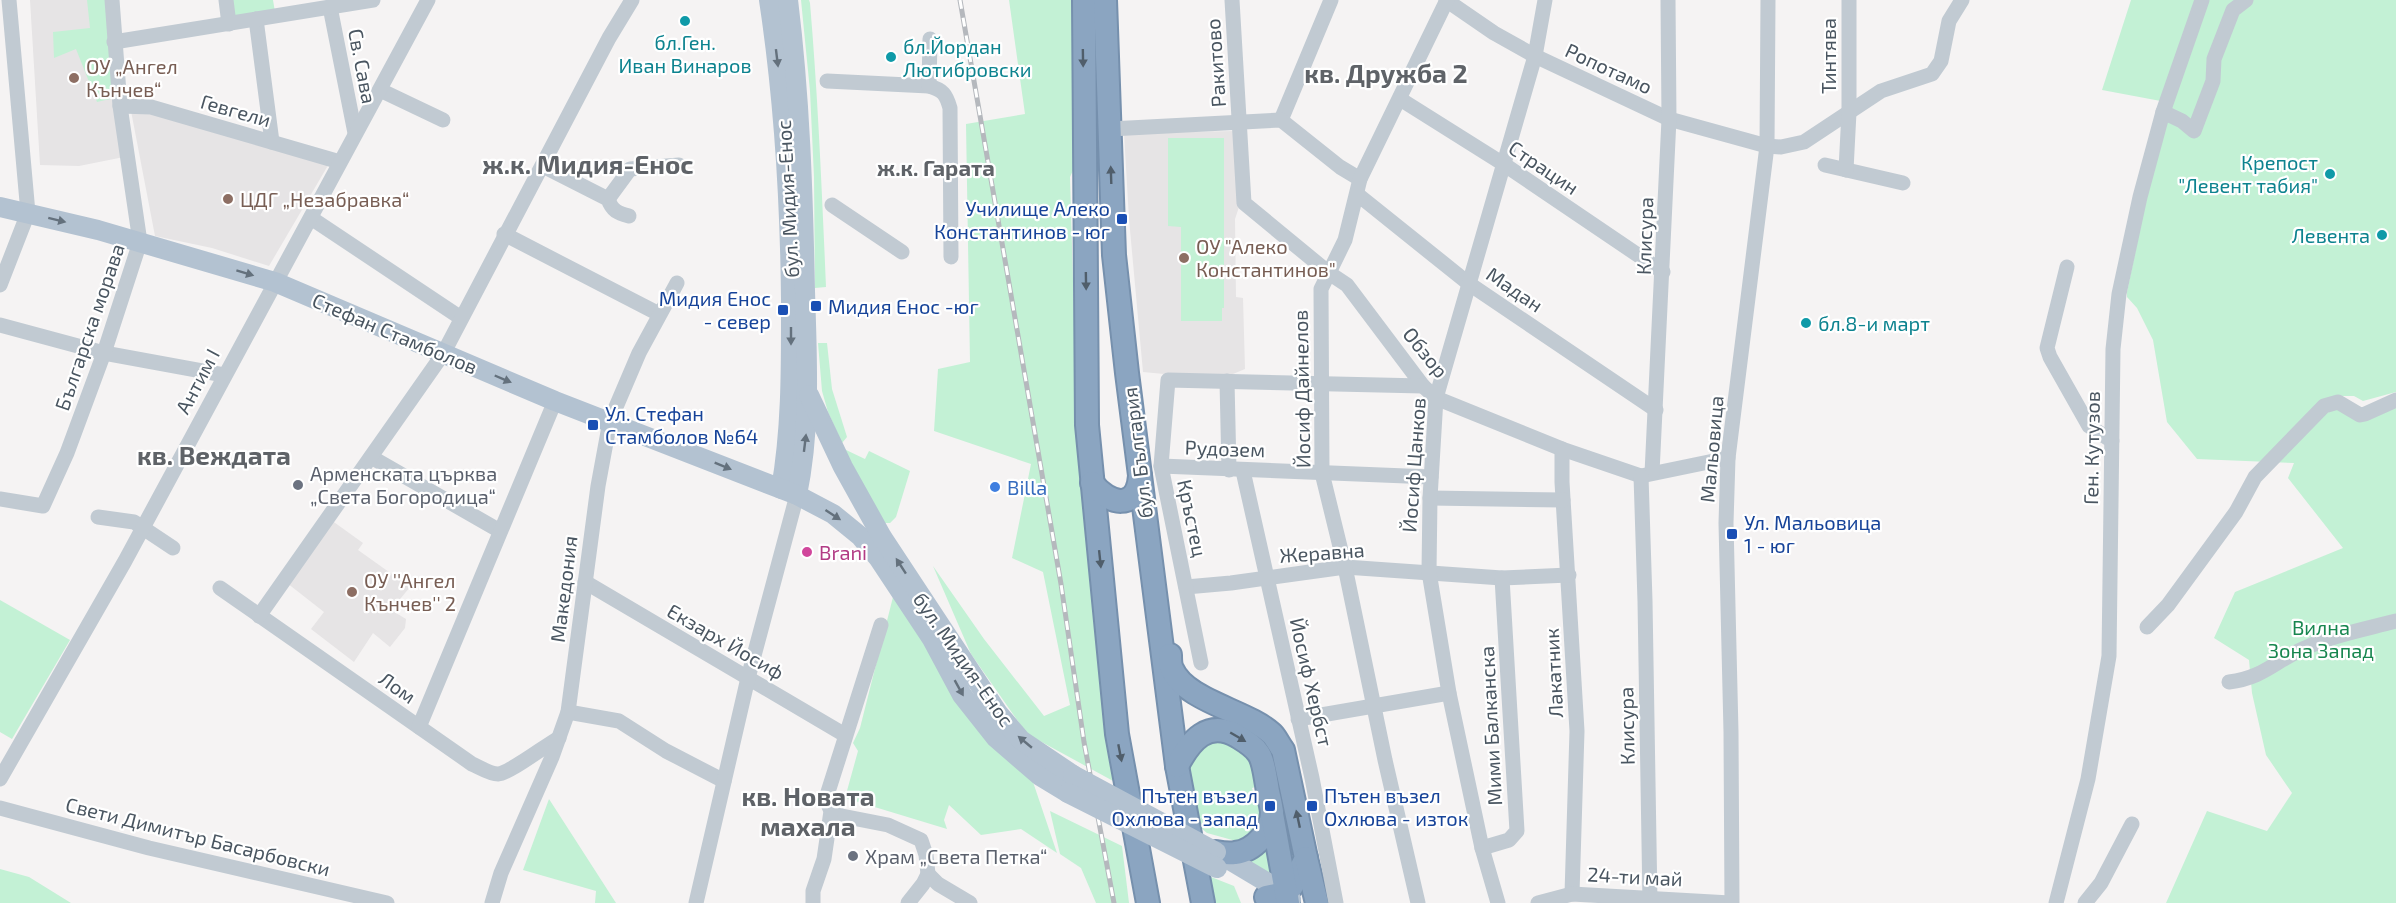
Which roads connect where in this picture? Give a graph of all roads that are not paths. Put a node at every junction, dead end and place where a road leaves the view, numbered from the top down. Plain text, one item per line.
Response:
1 (9, 0) edge
2 (112, 0) edge
3 (226, 0) edge
4 (274, 0) edge
5 (373, 0) edge
6 (632, 0) edge
7 (769, 0) edge
8 (788, 0) edge
9 (1083, 0) edge
10 (1105, 0) edge
11 (1232, 0) edge
12 (1331, 0) edge
13 (1446, 0) edge
14 (1545, 0) edge
15 (1668, 0) edge
16 (1768, 0) edge
17 (1849, 0) edge
18 (1962, 0) edge
19 (2202, 0) edge
20 (2246, 0) edge
21 (422, 1) edge
22 (330, 7) junction
23 (277, 16) junction
24 (256, 19) junction
25 (229, 24) junction
26 (930, 39) dead end
27 (114, 42) junction
28 (1534, 56) junction
29 (827, 81) dead end
30 (935, 88) junction
31 (380, 90) junction
32 (1400, 99) junction
33 (120, 106) junction
34 (1849, 111) junction
35 (2163, 112) junction
36 (444, 120) dead end
37 (1281, 120) junction
38 (1669, 120) junction
39 (1240, 123) junction
40 (1110, 129) junction
41 (355, 133) junction
42 (273, 142) junction
43 (1767, 146) junction
44 (340, 162) junction
45 (679, 165) dead end
46 (1504, 165) junction
47 (1825, 165) dead end
48 (543, 166) junction
49 (1846, 170) junction
50 (1360, 179) junction
51 (1903, 183) dead end
52 (1357, 194) junction
53 (608, 199) junction
54 (832, 206) dead end
55 (0, 207) edge
56 (28, 213) junction
57 (629, 216) dead end
58 (311, 218) junction
59 (504, 234) junction
60 (140, 242) junction
61 (902, 252) dead end
62 (951, 257) dead end
63 (2067, 267) dead end
64 (1663, 272) junction
65 (1329, 273) junction
66 (275, 282) junction
67 (677, 283) dead end
68 (1468, 283) junction
69 (0, 285) edge
70 (659, 314) junction
71 (461, 318) junction
72 (0, 325) edge
73 (104, 353) junction
74 (442, 354) junction
75 (224, 375) junction
76 (1227, 381) junction
77 (1322, 384) junction
78 (1423, 386) junction
79 (807, 392) junction
80 (1436, 398) junction
81 (2396, 400) edge
82 (555, 401) junction
83 (1656, 410) junction
84 (610, 421) junction
85 (2112, 441) junction
86 (1562, 450) junction
87 (371, 457) junction
88 (1728, 458) junction
89 (1161, 466) junction
90 (1236, 471) junction
91 (1322, 473) junction
92 (1646, 474) junction
93 (1140, 476) junction
94 (1431, 477) junction
95 (1092, 483) junction
96 (789, 492) junction
97 (1430, 498) junction
98 (0, 499) edge
99 (1563, 501) junction
100 (98, 517) dead end
101 (1145, 517) junction
102 (1096, 522) junction
103 (143, 528) junction
104 (500, 531) junction
105 (173, 548) dead end
106 (1149, 560) junction
107 (1345, 567) junction
108 (1429, 572) junction
109 (1569, 575) junction
110 (1267, 577) junction
111 (1502, 578) junction
112 (585, 582) junction
113 (1186, 587) junction
114 (220, 588) dead end
115 (259, 616) junction
116 (2396, 621) edge
117 (881, 625) dead end
118 (2147, 627) dead end
119 (1201, 663) dead end
120 (748, 678) junction
121 (2229, 682) dead end
122 (1449, 693) junction
123 (1373, 707) junction
124 (568, 712) junction
125 (1298, 719) junction
126 (419, 727) junction
127 (845, 735) junction
128 (559, 738) junction
129 (1177, 766) junction
130 (0, 779) edge
131 (724, 781) junction
132 (1070, 784) junction
133 (1270, 801) junction
134 (0, 808) edge
135 (831, 811) junction
136 (2132, 824) dead end
137 (1482, 848) junction
138 (1306, 858) junction
139 (1217, 860) junction
140 (928, 874) junction
141 (1572, 894) junction
142 (811, 899) edge
143 (1282, 900) edge
144 (1650, 900) edge
145 (2088, 902) edge
146 (387, 903) edge
147 (492, 903) edge
148 (696, 903) edge
149 (908, 903) edge
150 (970, 903) edge
151 (1148, 903) edge
152 (1203, 903) edge
153 (1317, 903) edge
154 (1336, 903) edge
155 (1418, 903) edge
156 (1498, 903) edge
157 (1538, 903) edge
158 (1731, 903) edge
159 (2056, 903) edge

1 - 56 street
2 - 27 street, Българска морава
3 - 25 street
4 - 23 street
5 - 22 street
6 - 48 street
7 -> 96 main road, бул. Мидия-Енос
8 - 79 main road, бул. Мидия-Енос
9 -> 95 highway
10 - 40 highway, бул. България
11 - 39 street, Ракитово
12 - 37 street
13 - 28 street, Ропотамо
13 - 32 street, Йосиф Дайнелов
14 - 28 street, Йосиф Цанков
15 - 38 street, Клисура
16 - 43 street, Мальовица
17 - 34 street, Тинтява
18 - 34 street, Ропотамо
19 - 35 street, Ген. Кутузов
20 - 35 street
21 - 31 street, Антим I
22 - 23 street
22 - 41 street, Св. Сава
23 - 24 street
24 - 25 street
24 - 42 street
25 - 27 street
26 - 30 street
27 - 33 street, Българска морава
28 - 38 street, Ропотамо
28 - 46 street, Йосиф Цанков
29 - 30 street
30 - 62 street
31 - 36 street
31 - 41 street, Антим I
32 - 46 street, Страцин
32 - 50 street, Йосиф Дайнелов
33 - 42 street, Гевгели
33 - 60 street, Българска морава
34 - 43 street, Ропотамо
34 - 49 street, Тинтява
35 - 85 street, Ген. Кутузов
37 - 39 street
37 - 50 street
38 - 43 street, Ропотамо
38 - 64 street, Клисура
39 - 40 street
39 - 65 street, Обзор
93 -> 40 highway, бул. България
41 - 44 street, Антим I
42 - 44 street, Гевгели
43 - 88 street, Мальовица
44 - 58 street, Антим I
45 - 53 street
46 - 64 street, Страцин
46 - 68 street, Йосиф Цанков
47 - 49 street
48 - 53 street
48 - 59 street
49 - 51 street
50 - 52 street, Йосиф Дайнелов
52 - 65 street, Йосиф Дайнелов
52 - 68 street, Мадан
53 - 57 street
54 - 61 street
55 - 56 main road, Стефан Стамболов
56 -> 60 main road, Стефан Стамболов
56 - 69 street
58 - 66 street, Антим I
58 - 71 street
59 - 70 street
59 - 71 street
60 -> 66 main road, Стефан Стамболов
60 - 73 street, Българска морава
63 - 85 street
64 - 83 street, Клисура
65 - 77 street, Йосиф Дайнелов
65 - 78 street, Обзор
66 - 74 main road, Стефан Стамболов
66 - 75 street, Антим I
67 - 70 street, Македония
68 - 80 street, Йосиф Цанков
68 - 83 street, Мадан
70 - 84 street, Македония
71 - 74 street
72 - 73 street
73 - 75 street
73 - 98 street, Българска морава
74 -> 82 main road, Стефан Стамболов
74 - 87 street
75 - 103 street, Антим I
76 - 77 street
76 - 89 street, Кръстец
76 - 90 street, Йосиф Хербст
77 - 78 street
77 - 91 street, Йосиф Дайнелов
78 - 80 street, Обзор
96 -> 79 main road, бул. Мидия-Енос
132 -> 79 main road, бул. Мидия-Енос
80 - 86 street, Обзор
80 - 94 street, Йосиф Цанков
81 - 118 street
82 - 84 main road, Стефан Стамболов
82 - 104 street
83 - 92 street, Клисура
84 -> 96 main road, Стефан Стамболов
84 - 112 street, Македония
85 - 159 street, Ген. Кутузов
86 - 92 street, Обзор
86 - 99 street, Лакатник
87 - 104 street
87 - 115 street
88 - 92 street, Обзор
88 - 158 street, Мальовица
89 - 90 street, Рудозем
89 - 113 street, Кръстец
90 - 91 street, Рудозем
90 - 110 street, Йосиф Хербст
91 - 94 street, Рудозем
91 - 107 street, Йосиф Дайнелов
92 - 144 street, Клисура
93 - 95 highway
93 - 101 highway, бул. България
94 - 97 street, Йосиф Цанков
95 - 102 highway
96 - 120 street, бул. Мидия-Енос
96 -> 132 main road, бул. Мидия-Енос
97 - 99 street
97 - 108 street, Йосиф Цанков
99 - 109 street, Лакатник
100 - 103 street
101 - 102 highway
101 - 106 highway, бул. България
102 -> 151 highway
103 - 105 street
103 - 130 street, Антим I
104 - 126 street
106 - 129 highway, бул. България
138 -> 106 highway
107 - 108 street, Жеравна
107 - 110 street, Жеравна
107 - 123 street, Йосиф Дайнелов
108 - 111 street, Жеравна
108 - 122 street, Йосиф Цанков
109 - 111 street, Жеравна
109 - 141 street, Лакатник
110 - 113 street, Жеравна
110 - 125 street, Йосиф Хербст
111 - 137 street, Мими Балканска
112 - 120 street, Екзарх Йосиф
112 - 124 street, Македония
113 - 119 street, Кръстец
114 - 115 street, Лом
115 - 126 street, Лом
116 - 121 street
117 - 127 street
120 - 127 street, Екзарх Йосиф
120 - 131 street, бул. Мидия-Енос
122 - 123 street
122 - 137 street, Йосиф Цанков
123 - 125 street
123 - 155 street, Йосиф Дайнелов
124 - 128 street, Македония
124 - 131 street
125 - 154 street, Йосиф Хербст
126 - 128 street, Лом
127 - 135 street
128 - 147 street, Македония
129 -> 133 highway
129 - 152 highway, бул. България
131 - 148 street, бул. Мидия-Енос
132 - 139 main road, бул. Мидия-Енос, bridge
133 - 139 highway
133 - 143 highway
134 - 146 street, Свети Димитър Басарбовски
135 - 140 street
135 - 142 street
136 - 145 street
137 - 156 street, Йосиф Цанков
138 - 143 highway
138 - 153 highway
139 - 143 main road, бул. Мидия-Енос
140 - 149 street
140 - 150 street
141 - 144 street, 24-ти май
141 - 157 street, 24-ти май
144 - 158 street, 24-ти май

